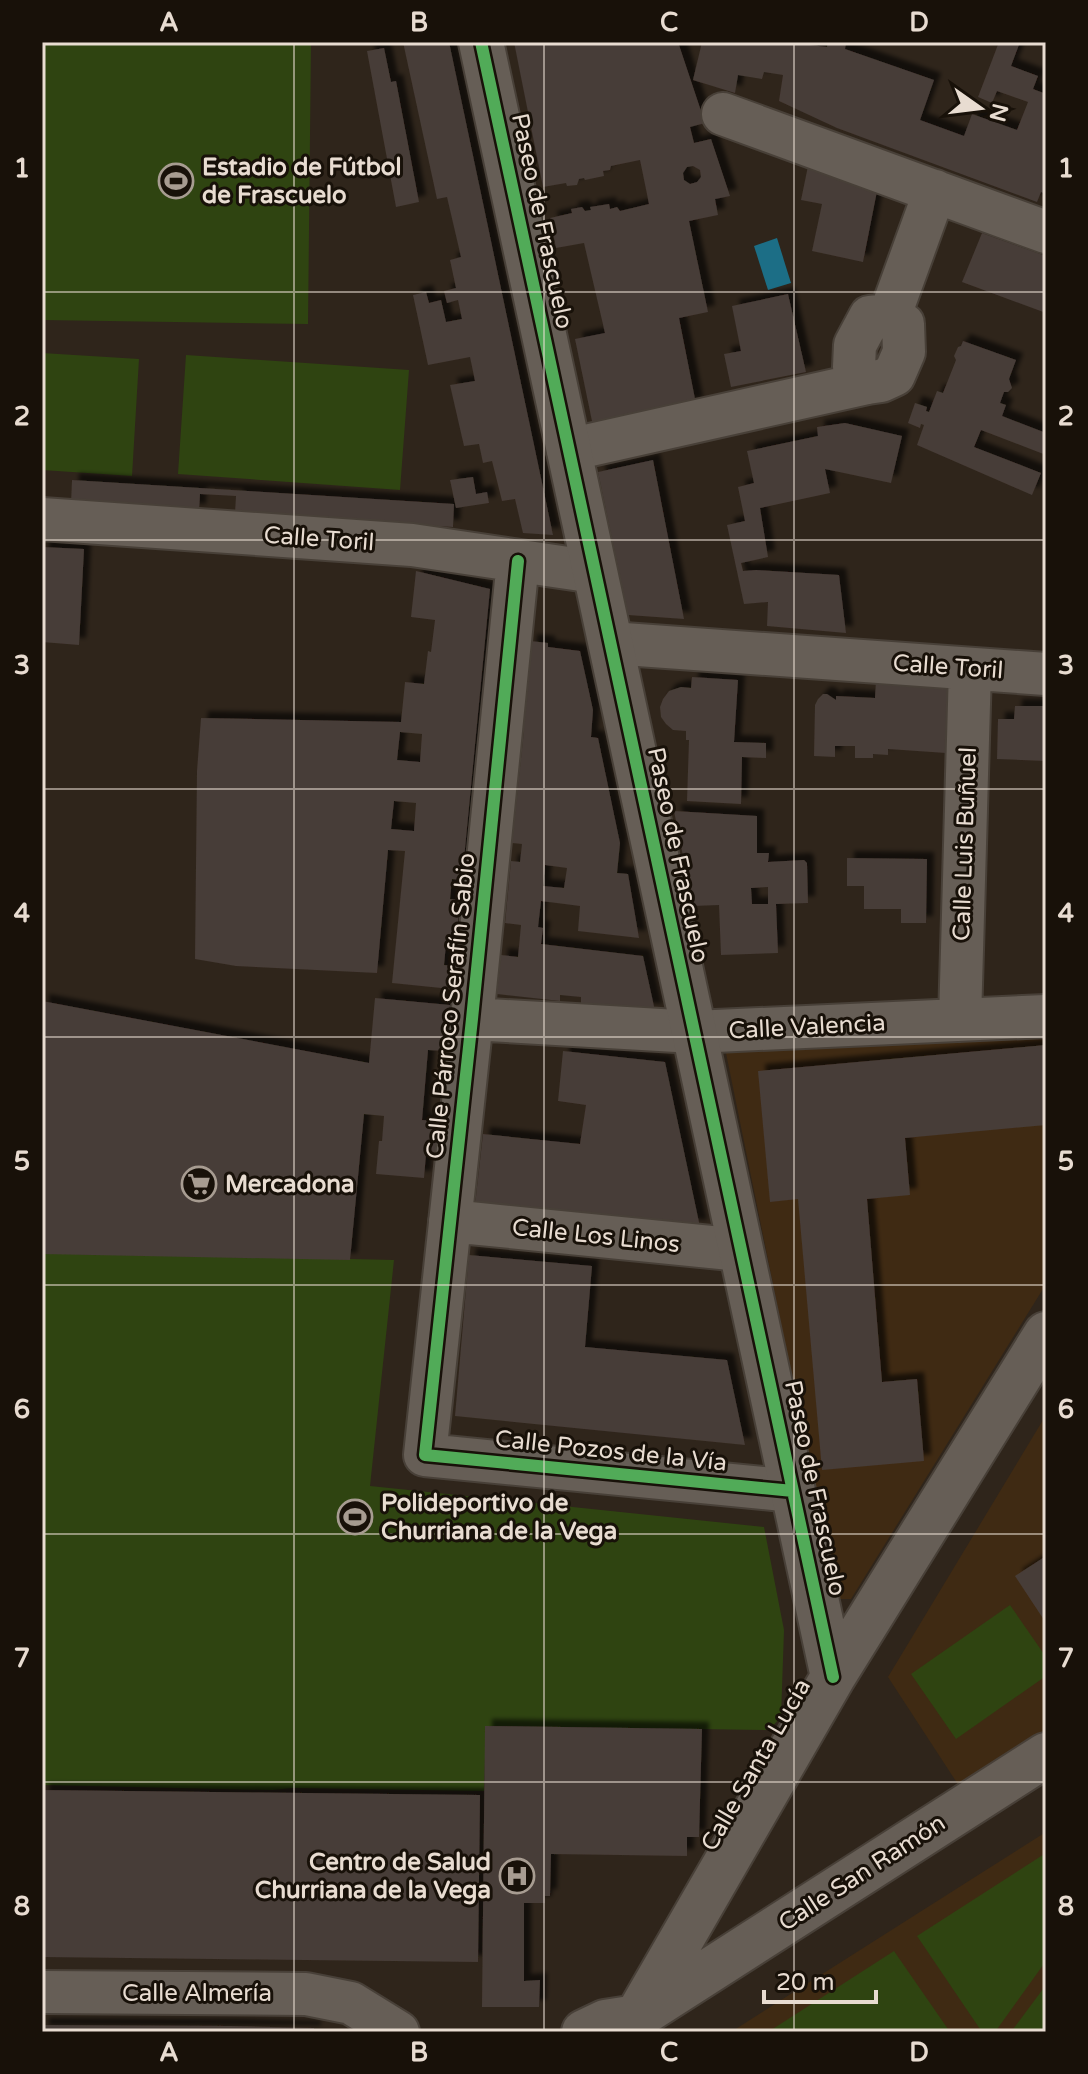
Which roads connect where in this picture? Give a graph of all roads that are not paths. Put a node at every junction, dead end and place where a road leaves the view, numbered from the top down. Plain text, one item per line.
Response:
1 (481, 42) edge
2 (723, 114) dead end
3 (935, 191) junction
4 (1046, 232) edge
5 (568, 450) junction
6 (42, 519) edge
7 (518, 561) junction
8 (595, 572) junction
9 (610, 643) junction
10 (970, 669) junction
11 (1046, 674) edge
12 (1046, 1016) edge
13 (472, 1019) junction
14 (960, 1020) junction
15 (694, 1032) junction
16 (450, 1221) junction
17 (741, 1250) junction
18 (1046, 1334) edge
19 (425, 1455) joint
20 (793, 1491) junction
21 (833, 1677) junction
22 (1046, 1755) edge
23 (42, 1992) edge
24 (357, 2018) edge
25 (632, 2025) edge
26 (398, 2032) edge
27 (584, 2032) edge

1 - 5 street, Paseo de Frascuelo
2 - 3 street
3 - 4 street
3 - 5 street
5 - 8 street, Paseo de Frascuelo
6 - 7 street, Calle Toril
7 - 8 street, Calle Toril
7 - 13 street, Calle Párroco Serafín Sabio
8 - 9 street, Paseo de Frascuelo
9 - 10 street, Calle Toril
9 - 15 street, Paseo de Frascuelo
10 - 11 street, Calle Toril
10 - 14 street, Calle Luis Buñuel
12 - 14 street, Calle Valencia
13 - 15 street, Calle Valencia
13 - 16 street, Calle Párroco Serafín Sabio
14 - 15 street, Calle Valencia
15 - 17 street, Paseo de Frascuelo
16 - 17 street, Calle Los Linos
16 - 19 street, Calle Párroco Serafín Sabio
17 - 20 street, Paseo de Frascuelo
18 - 21 street, Calle Santa Lucía
19 - 20 street, Calle Pozos de la Vía
20 - 21 street, Paseo de Frascuelo
21 - 25 street, Calle Santa Lucía
22 - 25 street, Calle San Ramón
23 - 24 street, Calle Almería
24 - 26 street, Calle Almería
25 - 27 street, Calle San Ramón

